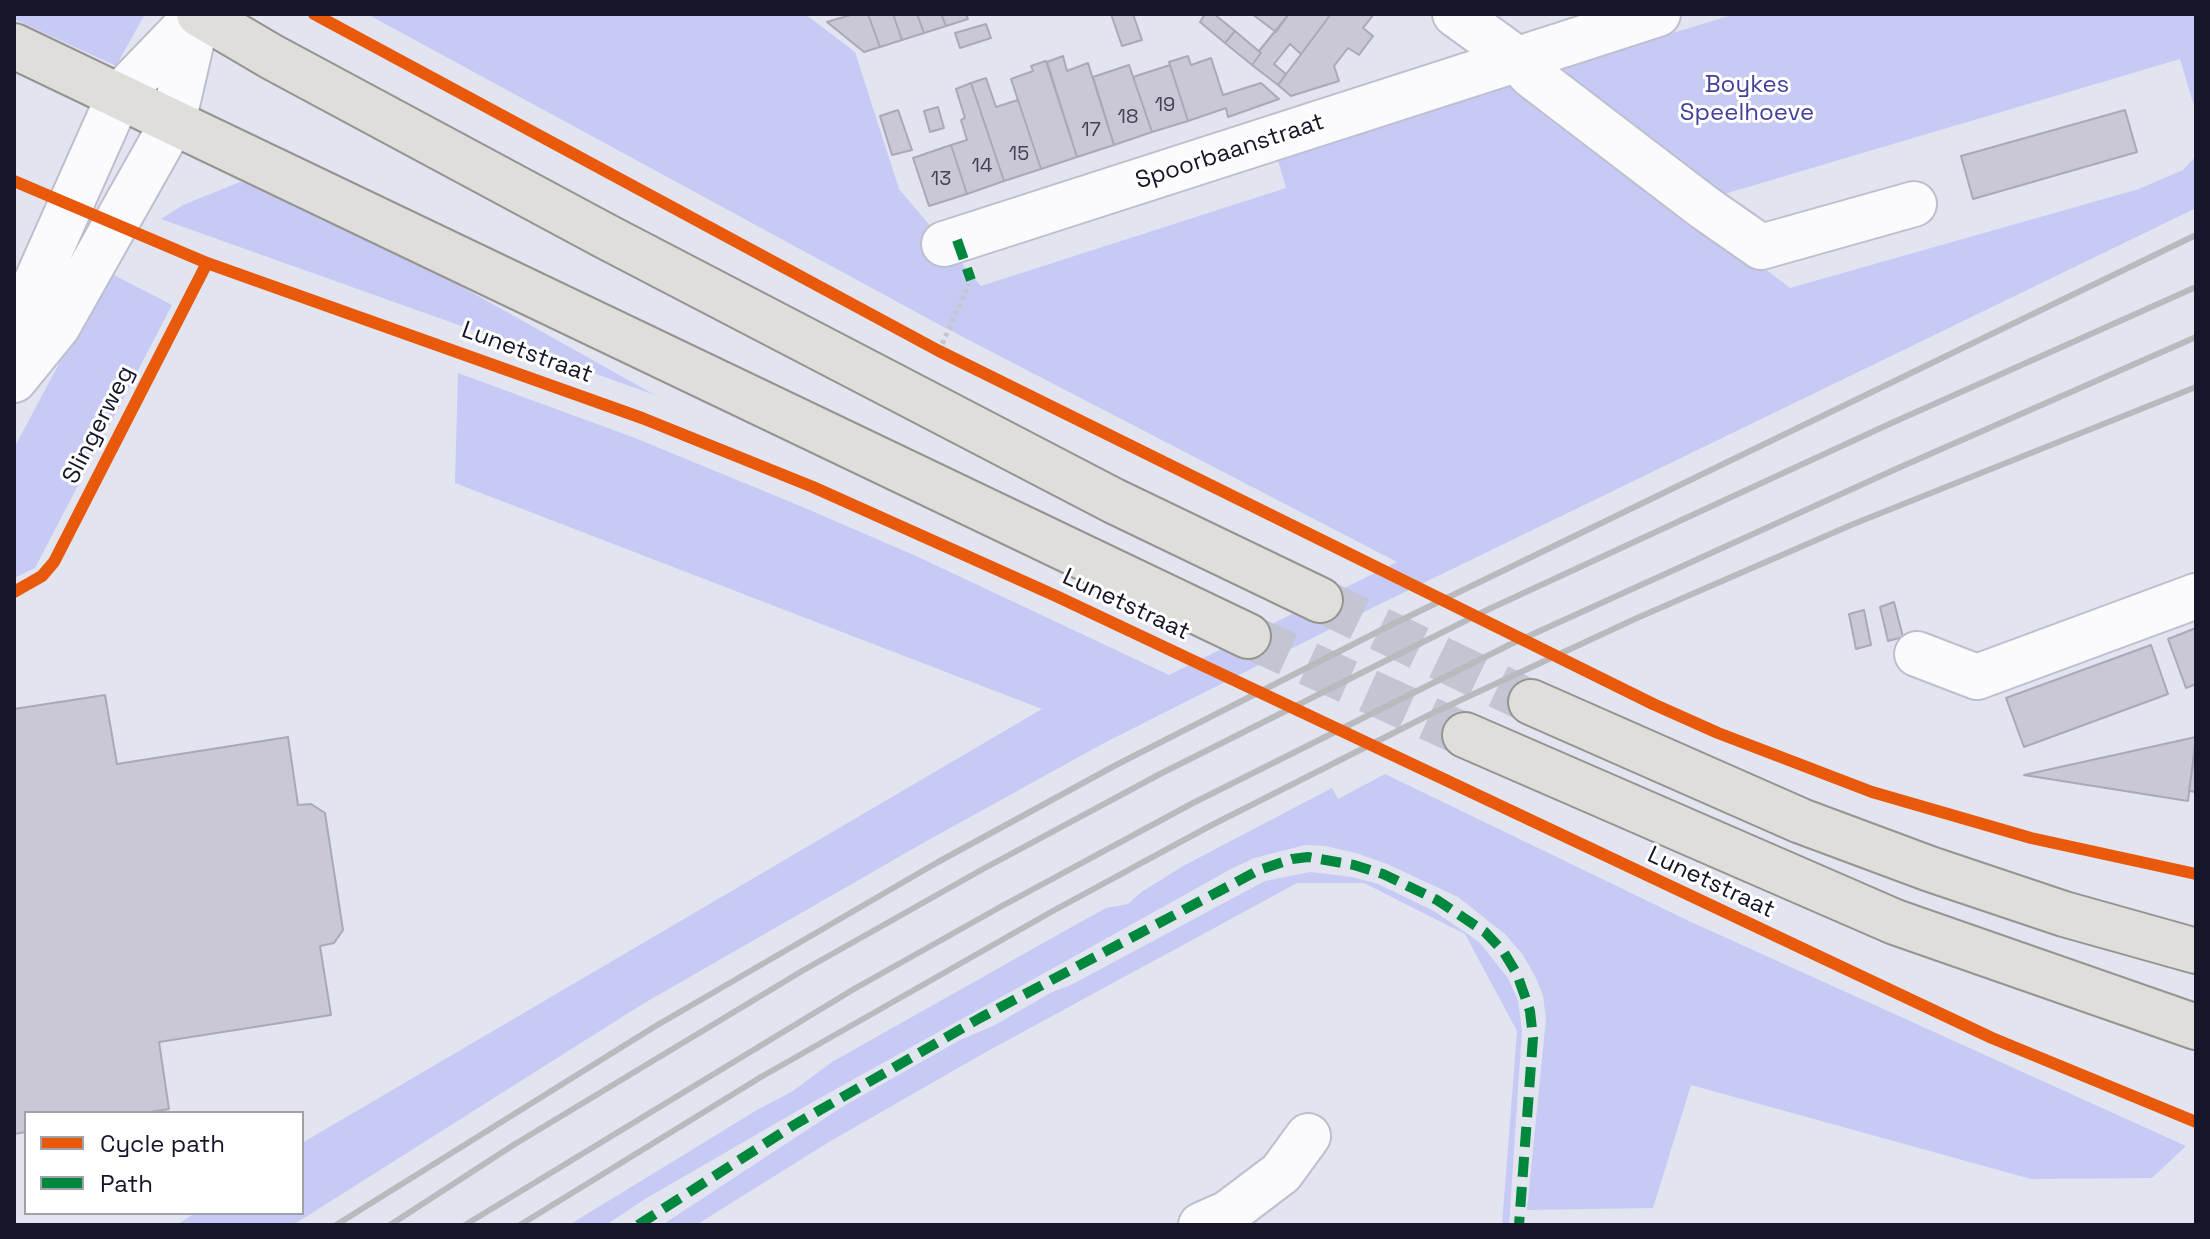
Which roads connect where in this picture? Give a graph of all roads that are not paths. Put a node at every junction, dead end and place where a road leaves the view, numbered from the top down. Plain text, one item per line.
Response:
1 (198, 14) edge
2 (1455, 14) edge
3 (1658, 14) edge
4 (14, 46) edge
5 (1517, 59) junction
6 (119, 96) junction
7 (173, 122) junction
8 (1914, 204) dead end
9 (944, 244) dead end
10 (14, 338) edge
11 (14, 380) edge
12 (2196, 596) edge
13 (1320, 600) tunnel mouth
14 (1248, 636) tunnel mouth
15 (1917, 654) dead end
16 (1531, 702) tunnel mouth
17 (1465, 735) tunnel mouth
18 (2196, 951) edge
19 (2196, 1027) edge
20 (1308, 1136) dead end
21 (1201, 1225) edge

1 - 6 street
1 - 7 street
1 - 13 main road
2 - 5 street
3 - 5 street, Spoorbaanstraat
4 - 6 main road, Lunetstraat
5 - 8 street
5 - 9 street, Spoorbaanstraat
6 - 7 main road, Lunetstraat
6 - 10 street
7 - 11 street
7 - 14 main road, Lunetstraat
12 - 15 street
16 - 18 main road
17 - 19 main road, Lunetstraat
20 - 21 street

